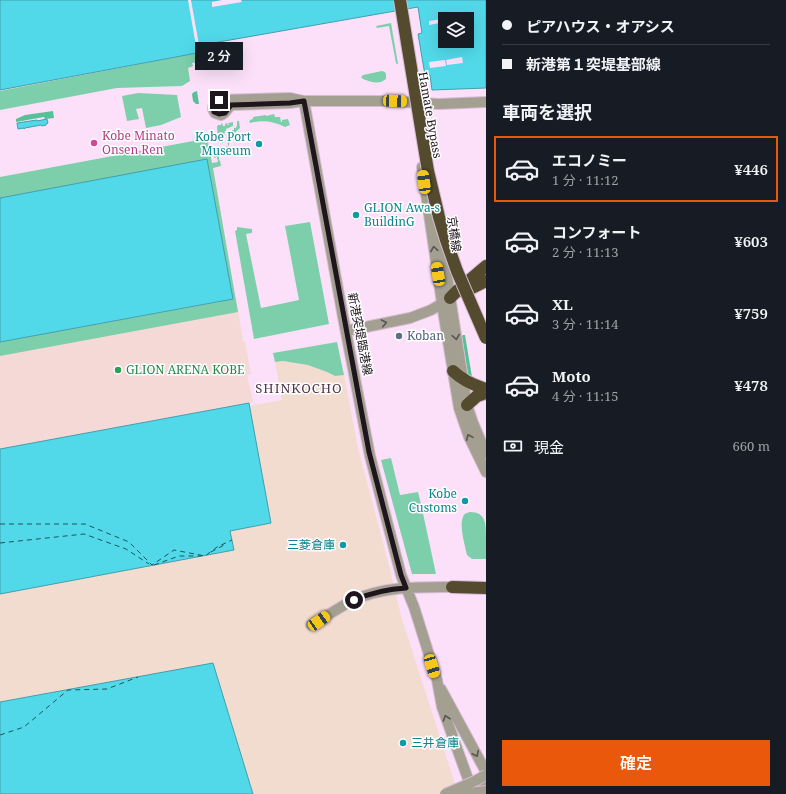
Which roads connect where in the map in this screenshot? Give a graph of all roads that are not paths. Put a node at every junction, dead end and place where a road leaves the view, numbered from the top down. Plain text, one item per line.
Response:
1 (398, 0) edge
2 (304, 101) junction
3 (417, 102) junction
4 (486, 102) edge
5 (486, 266) edge
6 (486, 281) edge
7 (446, 301) junction
8 (346, 331) junction
9 (486, 338) edge
10 (486, 344) edge
11 (453, 371) junction
12 (468, 382) junction
13 (486, 385) edge
14 (484, 392) edge
15 (467, 405) junction
16 (486, 453) edge
17 (486, 472) edge
18 (452, 587) joint
19 (406, 588) junction
20 (486, 588) edge
21 (311, 625) dead end
22 (437, 680) junction
23 (486, 772) edge
24 (486, 775) edge
25 (486, 781) edge
26 (486, 791) edge
27 (469, 793) edge
28 (444, 794) edge
29 (455, 794) edge

1 - 9 highway, Hamate Bypass, bridge
1 - 10 highway, Hamate Bypass, bridge
2 - 2 street
2 - 3 street
2 - 8 street, 新港突堤臨港線
3 - 4 street
3 - 7 street, 京橋線
5 - 7 highway
6 - 7 highway
8 -> 7 street
7 - 11 street, 京橋線
7 -> 12 street, 京橋線
8 - 19 street, 新港突堤臨港線
11 - 12 highway
17 -> 11 street, 京橋線
12 - 13 highway
12 - 14 highway
12 - 15 street, 京橋線
14 - 15 highway
15 - 16 street, 京橋線
18 - 19 street
18 - 20 highway
19 - 21 street
19 - 22 street, 新港突堤臨港線
22 -> 23 street, 新港突堤臨港線
27 -> 22 street, 新港突堤臨港線
24 - 28 street, bridge
25 - 27 street
25 - 29 street
26 - 27 street, bridge

